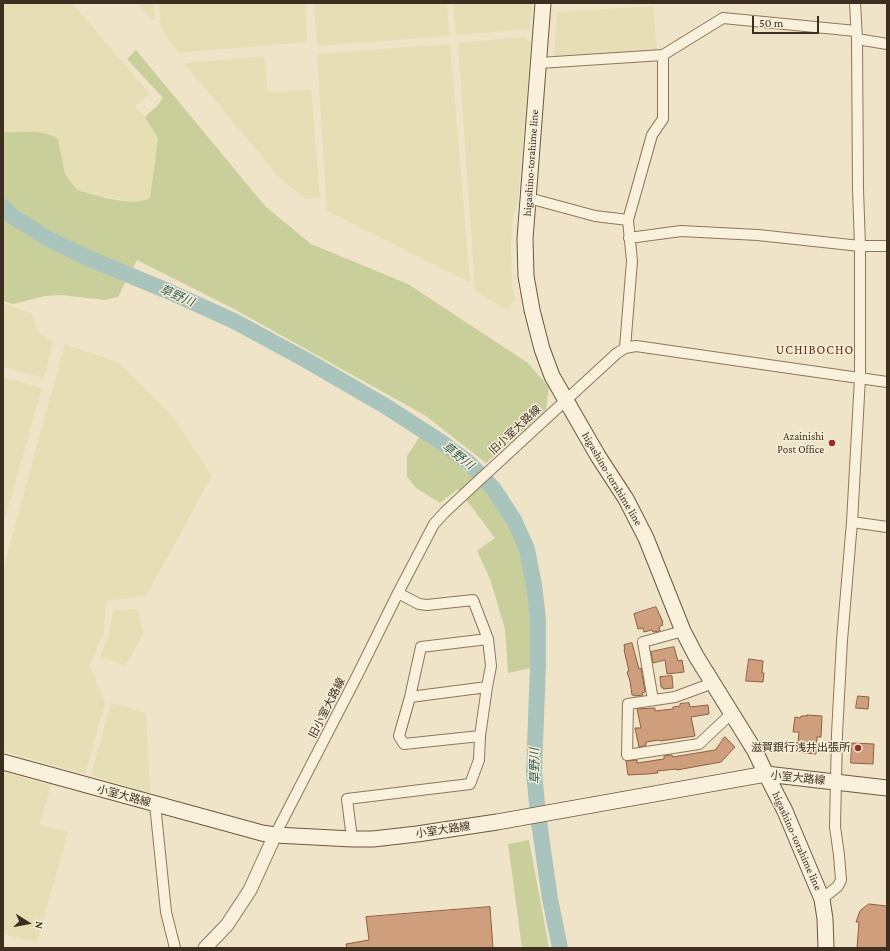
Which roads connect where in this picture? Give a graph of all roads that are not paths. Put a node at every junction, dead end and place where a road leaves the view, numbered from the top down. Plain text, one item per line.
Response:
1 (543, 3) edge
2 (855, 3) edge
3 (856, 35) junction
4 (887, 44) edge
5 (663, 55) junction
6 (539, 64) junction
7 (528, 200) junction
8 (628, 220) junction
9 (629, 238) junction
10 (860, 246) junction
11 (887, 246) edge
12 (625, 348) junction
13 (860, 378) junction
14 (887, 382) edge
15 (561, 403) junction
16 (852, 522) junction
17 (887, 527) edge
18 (398, 593) junction
19 (683, 630) junction
20 (488, 639) junction
21 (713, 683) junction
22 (487, 687) junction
23 (410, 697) junction
24 (653, 700) junction
25 (732, 713) junction
26 (480, 736) junction
27 (3, 762) edge
28 (766, 774) junction
29 (837, 782) junction
30 (887, 788) edge
31 (155, 804) junction
32 (275, 835) junction
33 (352, 839) junction
34 (822, 899) junction
35 (175, 948) edge
36 (206, 948) edge
37 (826, 948) edge

1 - 6 main road, higashino-torahime line
2 - 3 street
3 - 4 street
3 - 5 street
3 - 10 street
5 - 6 street
5 - 8 street
6 - 7 main road, higashino-torahime line
7 - 8 street
7 - 15 main road, higashino-torahime line
8 - 9 street
9 - 10 street
9 - 12 street
10 - 11 street
10 - 13 street
12 - 13 street
12 - 15 street, 旧小室大路線
13 - 14 street
13 - 16 street
15 - 18 street, 旧小室大路線
15 - 19 main road, higashino-torahime line
16 - 17 street
16 - 29 street
18 - 20 street
18 - 32 street, 旧小室大路線
19 - 21 main road, higashino-torahime line
19 - 24 street
20 - 22 street
20 - 23 street
21 - 24 street
21 - 25 main road, higashino-torahime line
22 - 23 street
22 - 26 street
23 - 26 street
24 - 25 street
25 - 28 main road, higashino-torahime line
26 - 33 street
27 - 31 main road, 小室大路線
28 - 29 main road, 小室大路線
28 - 33 main road, 小室大路線
28 - 34 main road, higashino-torahime line
29 - 30 main road, 小室大路線
29 - 34 street
31 - 32 main road, 小室大路線
31 - 35 street
32 - 33 main road, 小室大路線
32 - 36 street
34 - 37 main road, higashino-torahime line

